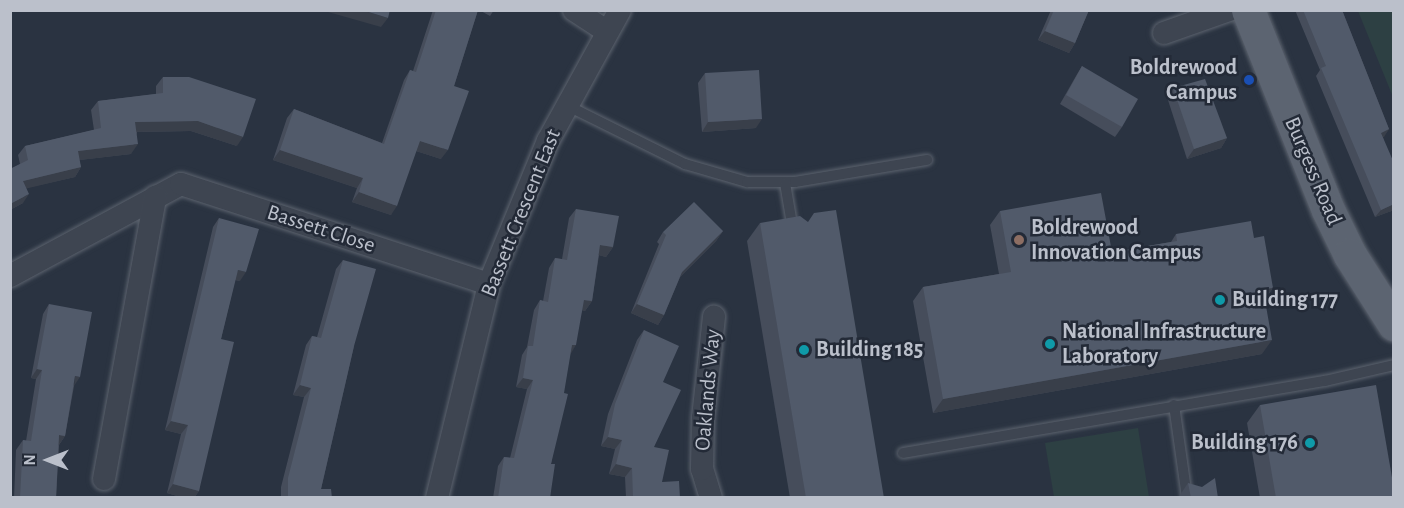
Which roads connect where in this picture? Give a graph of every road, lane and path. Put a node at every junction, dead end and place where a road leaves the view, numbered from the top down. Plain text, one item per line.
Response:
1 (574, 10) edge
2 (620, 10) edge
3 (1229, 10) edge
4 (1248, 10) edge
5 (606, 31) junction
6 (1164, 33) dead end
7 (566, 105) junction
8 (927, 160) dead end
9 (785, 183) junction
10 (155, 197) junction
11 (794, 233) edge
12 (10, 276) edge
13 (489, 284) junction
14 (714, 316) dead end
15 (1394, 324) edge
16 (1394, 365) edge
17 (1174, 405) junction
18 (903, 453) dead end
19 (104, 479) dead end
20 (437, 498) edge
21 (711, 498) edge
22 (1187, 498) edge

1 - 5 street
2 - 5 street, Bassett Crescent East
3 - 6 street
4 - 15 main road, Burgess Road
5 - 7 street, Bassett Crescent East
7 - 9 lane
7 - 13 street, Bassett Crescent East
8 - 9 lane
9 - 11 lane
10 - 12 street, Bassett Close
10 - 13 street, Bassett Close
10 - 19 street
13 - 20 street, Bassett Crescent East
14 - 21 street, Oaklands Way
16 - 17 lane
17 - 18 lane
17 - 22 lane

